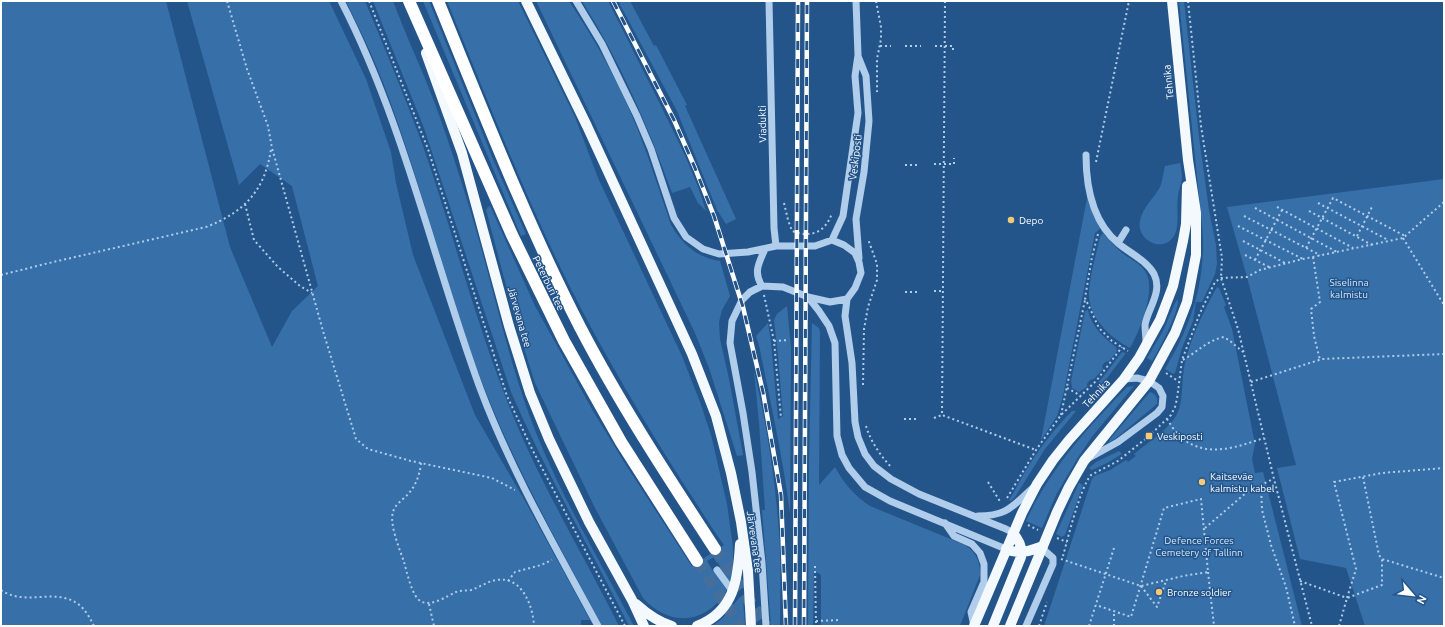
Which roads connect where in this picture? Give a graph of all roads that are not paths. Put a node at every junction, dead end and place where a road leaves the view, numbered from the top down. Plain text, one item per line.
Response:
1 (341, 1) edge
2 (408, 1) edge
3 (438, 1) edge
4 (526, 1) edge
5 (576, 1) edge
6 (769, 1) edge
7 (856, 1) edge
8 (1172, 1) edge
9 (858, 55) junction
10 (1086, 155) dead end
11 (1188, 160) junction
12 (1126, 230) dead end
13 (832, 240) junction
14 (1118, 243) junction
15 (776, 246) junction
16 (765, 249) junction
17 (859, 262) junction
18 (762, 286) junction
19 (808, 297) junction
20 (847, 298) junction
21 (1146, 345) junction
22 (1124, 379) junction
23 (1149, 381) junction
24 (1084, 461) junction
25 (1037, 484) junction
26 (974, 516) junction
27 (741, 522) junction
28 (944, 523) junction
29 (1013, 533) junction
30 (1043, 546) junction
31 (715, 549) tunnel mouth
32 (1006, 549) junction
33 (1022, 553) junction
34 (697, 561) tunnel mouth
35 (717, 570) dead end
36 (733, 592) junction
37 (632, 600) junction
38 (598, 626) edge
39 (644, 626) edge
40 (672, 626) edge
41 (697, 626) edge
42 (751, 626) edge
43 (766, 626) edge
44 (974, 626) edge
45 (993, 626) edge
46 (1010, 626) edge
47 (1026, 626) edge

1 - 38 street
2 - 34 highway, Peterburi tee
2 - 37 main road, Järvevana tee
3 - 31 highway, Peterburi tee
4 - 27 main road, Järvevana tee
5 - 16 street
6 - 15 street, Viadukti
7 - 9 street, Veskiposti
8 - 11 main road, Tehnika
9 - 13 street, Veskiposti
9 - 17 street, Veskiposti
10 - 14 street
11 - 21 main road, Tehnika
11 - 23 main road, Tehnika
12 - 14 street
13 - 15 street
13 - 17 street
14 - 21 street
15 - 16 street
16 - 18 street
17 - 20 street, Veskiposti
18 - 19 street
18 - 43 street
19 - 20 street
19 - 28 street
20 - 26 street
21 - 22 main road, Tehnika
22 - 23 street
22 - 25 main road, Tehnika
23 - 24 main road, Tehnika
23 - 24 street
24 - 30 main road, Tehnika
25 - 26 street
25 - 29 main road, Tehnika
26 - 29 street
27 - 36 main road
27 - 42 main road, Järvevana tee
28 - 32 street
28 - 44 street
29 - 32 main road, Tehnika
29 - 33 main road
30 - 33 main road
30 - 46 main road, Tehnika
30 - 47 street
32 - 33 main road
32 - 44 main road, Tehnika
33 - 45 main road
35 - 36 street
36 - 41 main road
37 - 39 main road, Järvevana tee
37 - 40 main road

